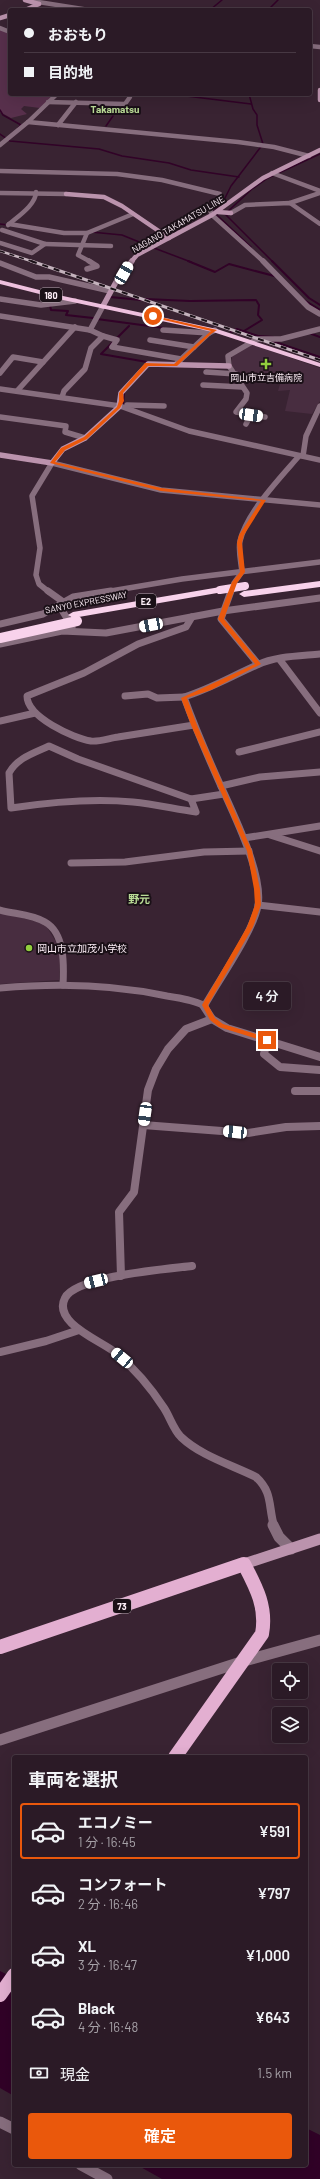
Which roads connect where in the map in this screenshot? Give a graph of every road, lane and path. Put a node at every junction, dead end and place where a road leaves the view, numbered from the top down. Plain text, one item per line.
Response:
1 (26, 0) edge
2 (39, 4) junction
3 (63, 6) junction
4 (30, 8) edge
5 (76, 8) edge
6 (320, 90) edge
7 (55, 96) edge
8 (130, 97) dead end
9 (320, 100) edge
10 (48, 102) junction
11 (76, 102) junction
12 (28, 122) junction
13 (58, 125) junction
14 (0, 145) edge
15 (320, 150) edge
16 (309, 156) junction
17 (0, 171) edge
18 (274, 174) junction
19 (36, 192) junction
20 (320, 192) edge
21 (0, 193) edge
22 (66, 194) joint
23 (290, 204) junction
24 (218, 212) junction
25 (230, 212) joint
26 (133, 214) junction
27 (212, 215) junction
28 (8, 224) junction
29 (320, 224) edge
30 (1, 231) edge
31 (87, 233) junction
32 (169, 238) junction
33 (0, 243) edge
34 (45, 244) junction
35 (82, 245) junction
36 (111, 246) dead end
37 (0, 263) edge
38 (87, 269) dead end
39 (0, 282) edge
40 (110, 291) junction
41 (0, 299) edge
42 (76, 301) junction
43 (102, 306) junction
44 (320, 314) edge
45 (0, 316) edge
46 (6, 317) junction
47 (0, 322) edge
48 (75, 328) junction
49 (320, 329) edge
50 (90, 330) junction
51 (163, 330) dead end
52 (212, 332) junction
53 (103, 336) junction
54 (150, 340) dead end
55 (251, 342) junction
56 (194, 347) junction
57 (181, 359) junction
58 (43, 362) junction
59 (175, 365) junction
60 (320, 365) edge
61 (229, 366) junction
62 (206, 372) dead end
63 (0, 374) edge
64 (236, 374) junction
65 (203, 385) dead end
66 (242, 387) junction
67 (0, 389) edge
68 (18, 390) junction
69 (62, 396) junction
70 (121, 405) junction
71 (164, 406) dead end
72 (320, 406) edge
73 (251, 415) junction
74 (0, 417) edge
75 (265, 417) dead end
76 (246, 424) dead end
77 (85, 438) junction
78 (0, 455) edge
79 (301, 456) junction
80 (320, 460) edge
81 (53, 462) junction
82 (264, 499) junction
83 (320, 505) edge
84 (320, 562) edge
85 (242, 572) junction
86 (320, 576) edge
87 (320, 584) edge
88 (245, 590) junction
89 (320, 598) edge
90 (60, 603) junction
91 (223, 611) junction
92 (192, 617) junction
93 (75, 618) junction
94 (0, 624) edge
95 (0, 631) edge
96 (74, 631) junction
97 (0, 638) edge
98 (0, 644) edge
99 (320, 654) edge
100 (280, 660) junction
101 (258, 664) junction
102 (125, 696) dead end
103 (184, 698) junction
104 (35, 713) junction
105 (320, 713) edge
106 (0, 721) edge
107 (194, 725) junction
108 (320, 732) edge
109 (239, 752) dead end
110 (320, 772) edge
111 (222, 786) junction
112 (224, 794) junction
113 (191, 799) junction
114 (320, 826) edge
115 (267, 834) junction
116 (244, 838) junction
117 (250, 851) junction
118 (320, 851) edge
119 (71, 863) dead end
120 (258, 905) junction
121 (0, 910) edge
122 (320, 912) edge
123 (63, 985) junction
124 (0, 988) edge
125 (205, 1005) junction
126 (212, 1019) junction
127 (267, 1040) junction
128 (320, 1057) edge
129 (320, 1070) edge
130 (295, 1091) dead end
131 (320, 1091) edge
132 (143, 1125) junction
133 (320, 1126) edge
134 (192, 1266) dead end
135 (121, 1276) junction
136 (79, 1330) junction
137 (0, 1352) edge
138 (320, 1540) edge
139 (291, 1549) junction
140 (244, 1564) junction
141 (320, 1640) edge
142 (0, 1648) edge
143 (244, 1661) junction
144 (0, 1740) edge
145 (176, 1755) edge
146 (12, 1978) edge
147 (0, 1995) edge
148 (0, 2122) edge
149 (12, 2128) edge
150 (85, 2167) edge
151 (107, 2179) edge

1 - 2 main road
1 - 3 street
2 - 3 street
2 - 4 main road
3 - 5 street
6 - 9 main road
7 - 10 street
8 - 11 street
10 - 11 street
10 - 12 street
11 - 13 street
12 - 13 street
12 - 14 street
13 - 16 street
15 - 16 main road, NAGANO TAKAMATSU LINE
16 - 18 main road, NAGANO TAKAMATSU LINE
17 - 27 street
18 - 20 street
18 - 24 main road, NAGANO TAKAMATSU LINE
19 - 21 street
19 - 22 street
19 - 28 street
20 - 23 street
22 - 26 main road
23 - 25 street
23 - 29 street
24 - 25 main road
24 - 27 main road, NAGANO TAKAMATSU LINE
26 - 31 street
26 - 32 main road
27 - 32 main road, NAGANO TAKAMATSU LINE
27 - 44 street
28 - 30 street
28 - 31 street
30 - 34 street
31 - 35 street
32 - 40 main road, NAGANO TAKAMATSU LINE
33 - 34 street
34 - 35 street
35 - 36 street
35 - 38 street
37 - 40 street
39 - 42 highway, 180
40 - 43 main road, NAGANO TAKAMATSU LINE
41 - 42 street
42 - 43 highway, 180
43 - 50 street
43 - 52 highway, 180
45 - 46 street
46 - 47 street
46 - 48 street
48 - 50 street
48 - 58 street
49 - 55 street
50 - 53 street
51 - 52 street
52 - 55 highway, 180
52 - 56 street
53 - 57 street
53 - 69 street
54 - 56 street
55 - 60 highway, 180
55 - 61 street
56 - 57 street
57 - 59 street
58 - 63 street
58 - 68 street
59 - 61 main road
59 - 70 main road
61 - 64 street
62 - 64 street
64 - 66 street
65 - 66 street
66 - 73 street
67 - 68 street
68 - 69 street
69 - 70 street
70 - 71 street
70 - 77 main road
70 - 79 street
72 - 79 street
73 - 75 street
73 - 76 street
74 - 77 street
77 - 81 main road
78 - 81 main road
79 - 80 street
79 - 82 street
81 - 82 street
81 - 90 street
82 - 83 street
82 - 85 street
84 - 85 street
85 - 90 street
85 - 91 street
86 - 88 highway, SANYO EXPRESSWAY / E2
87 - 88 highway, SANYO EXPRESSWAY / E2
88 - 93 highway, SANYO EXPRESSWAY / E2
89 - 91 street
90 - 94 street
90 - 96 street
91 - 92 street
91 - 101 street
92 - 96 street
92 - 104 street
93 - 95 highway, SANYO EXPRESSWAY / E2
93 - 97 highway, SANYO EXPRESSWAY / E2, bridge
96 - 98 street
99 - 100 street
100 - 101 street
100 - 105 street
101 - 103 street
102 - 103 street
103 - 107 street
104 - 106 street
104 - 107 street
107 - 111 street
108 - 109 street
110 - 111 street
111 - 112 street
112 - 113 street
112 - 116 street
113 - 113 street
114 - 115 street
115 - 116 street
115 - 118 street
116 - 117 street
117 - 119 street
117 - 120 street
120 - 122 street
120 - 125 street
121 - 123 street
123 - 124 street
123 - 125 street
125 - 126 street
126 - 127 street
126 - 132 street
127 - 128 street
127 - 129 street
130 - 131 street
132 - 133 street
132 - 135 street
134 - 135 street
135 - 136 street
136 - 137 street
136 - 139 street
138 - 139 main road
139 - 140 main road
140 - 142 main road, 73
140 - 143 main road
141 - 143 street
143 - 144 street
143 - 145 main road
146 - 147 main road
148 - 149 street
150 - 151 street

